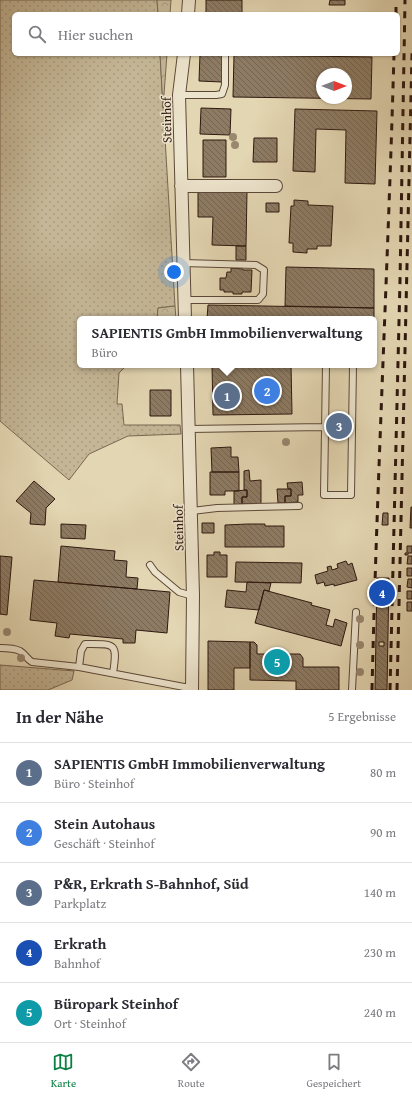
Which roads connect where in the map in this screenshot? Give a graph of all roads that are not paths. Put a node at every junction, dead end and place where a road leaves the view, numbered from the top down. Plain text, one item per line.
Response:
1 (189, 0) edge
2 (188, 12) edge
3 (184, 56) edge
4 (225, 56) edge
5 (179, 95) junction
6 (181, 186) junction
7 (276, 186) dead end
8 (184, 263) junction
9 (185, 300) junction
10 (185, 316) edge
11 (187, 368) edge
12 (326, 368) edge
13 (353, 368) edge
14 (324, 427) junction
15 (189, 430) junction
16 (299, 506) dead end
17 (192, 511) junction
18 (150, 565) dead end
19 (193, 596) junction
20 (356, 612) dead end
21 (0, 648) edge
22 (79, 667) junction
23 (113, 673) junction
24 (192, 689) edge
25 (352, 690) edge

1 - 2 street
3 - 5 street, Steinhof
4 - 5 lane
5 - 6 street, Steinhof
6 - 7 street
6 - 8 street, Steinhof
8 - 9 street, Steinhof
8 - 9 lane
9 - 10 street, Steinhof
11 - 15 street, Steinhof
12 - 14 lane
13 - 14 lane
14 - 15 lane
15 - 17 street, Steinhof
16 - 17 lane
17 - 19 street, Steinhof
18 - 19 lane
19 - 24 street, Steinhof
20 - 25 lane
21 - 22 lane
22 - 23 lane
22 - 23 lane
23 - 24 lane

